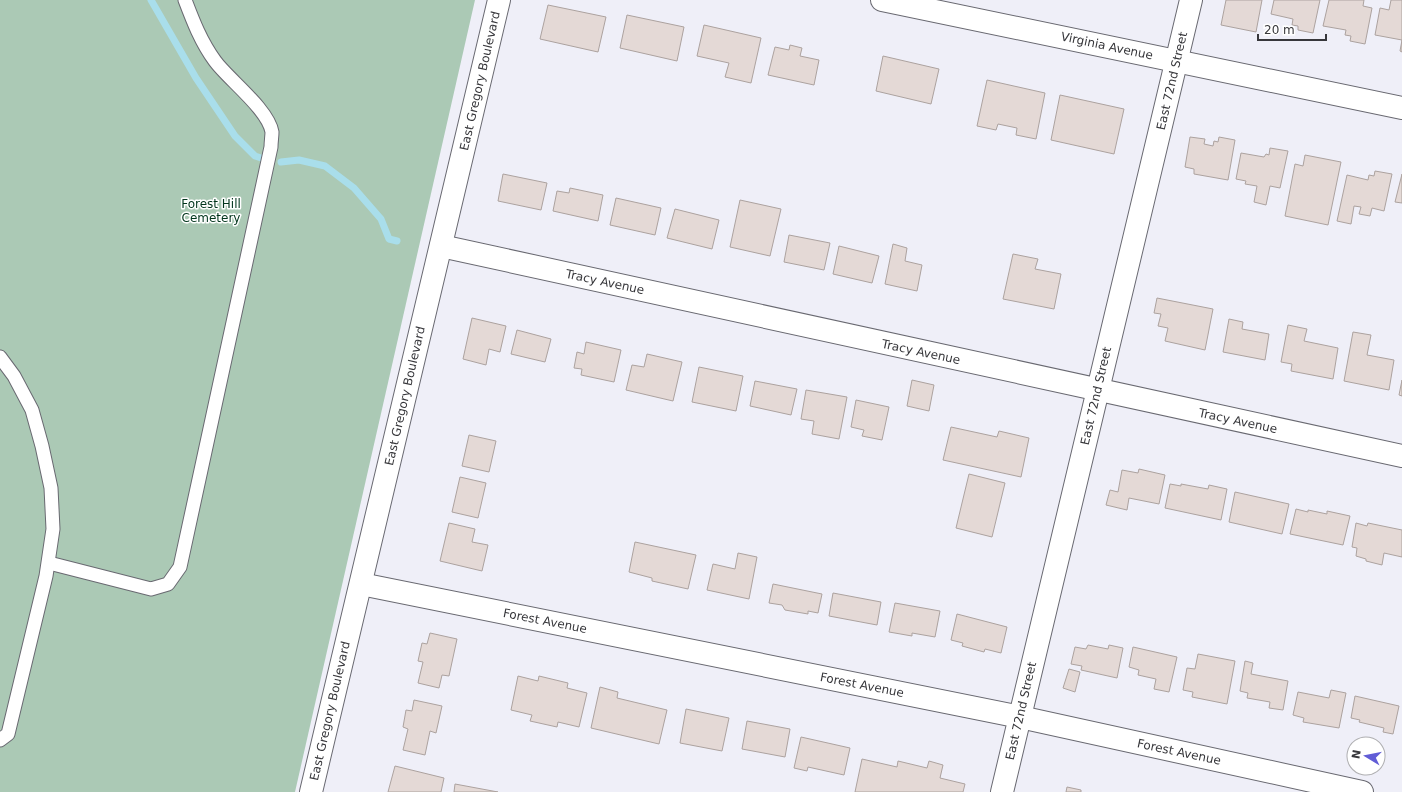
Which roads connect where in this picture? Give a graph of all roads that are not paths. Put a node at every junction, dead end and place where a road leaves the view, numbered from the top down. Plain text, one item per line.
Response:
1 (185, 0) edge
2 (499, 0) edge
3 (882, 0) edge
4 (1191, 0) edge
5 (1177, 61) junction
6 (1402, 108) edge
7 (441, 246) junction
8 (0, 357) edge
9 (1098, 390) junction
10 (1402, 456) edge
11 (48, 563) junction
12 (361, 584) junction
13 (1020, 717) junction
14 (0, 740) edge
15 (311, 792) edge
16 (1002, 792) edge
17 (1362, 792) edge

1 - 11 lane
2 - 7 street, East Gregory Boulevard
3 - 5 street, Virginia Avenue
4 - 5 street, East 72nd Street
5 - 6 street, Virginia Avenue
5 - 9 street, East 72nd Street
7 - 9 street, Tracy Avenue
7 - 12 street, East Gregory Boulevard
8 - 11 lane
9 - 10 street, Tracy Avenue
9 - 13 street, East 72nd Street
11 - 14 lane
12 - 13 street, Forest Avenue
12 - 15 street, East Gregory Boulevard
13 - 16 street, East 72nd Street
13 - 17 street, Forest Avenue

